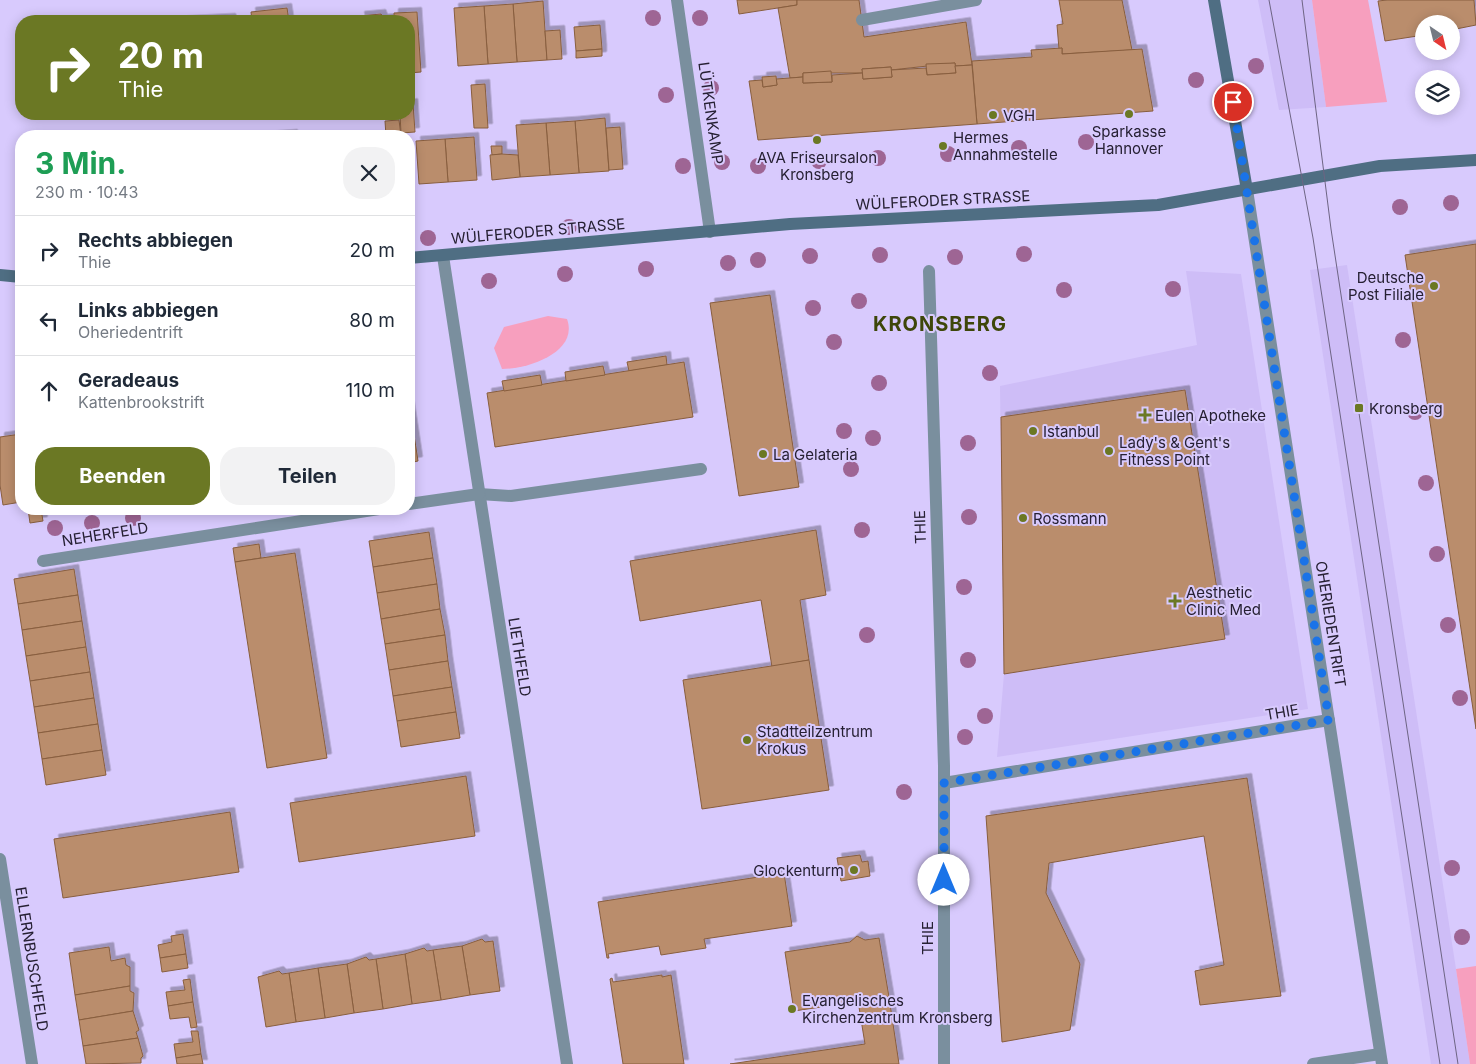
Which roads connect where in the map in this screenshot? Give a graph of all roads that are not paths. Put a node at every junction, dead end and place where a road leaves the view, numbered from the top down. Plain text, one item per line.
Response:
1 (677, 0) edge
2 (976, 0) edge
3 (1214, 0) edge
4 (862, 20) dead end
5 (1476, 160) edge
6 (1248, 190) junction
7 (710, 232) junction
8 (443, 256) junction
9 (415, 258) edge
10 (929, 270) dead end
11 (0, 275) edge
12 (15, 276) edge
13 (702, 469) dead end
14 (479, 494) junction
15 (415, 503) edge
16 (340, 515) edge
17 (43, 561) dead end
18 (1329, 720) junction
19 (944, 783) junction
20 (0, 858) edge
21 (1381, 1059) edge
22 (32, 1064) edge
23 (567, 1064) edge
24 (944, 1064) edge
25 (1313, 1064) edge

1 - 7 street, LÜTKENKAMP
2 - 4 street
3 - 6 main road
5 - 6 main road, WÜLFERODER STRASSE
6 - 7 main road, WÜLFERODER STRASSE
6 - 18 street, OHERIEDENTRIFT
7 - 8 main road, WÜLFERODER STRASSE
8 - 9 main road, WÜLFERODER STRASSE
8 - 14 street, LIETHFELD
10 - 19 street, THIE
11 - 12 main road
13 - 14 street
14 - 15 street
14 - 23 street, LIETHFELD
16 - 17 street, NEHERFELD
18 - 19 street, THIE
18 - 21 street, OHERIEDENTRIFT
19 - 24 street, THIE
20 - 22 street, ELLERNBUSCHFELD
21 - 25 street

